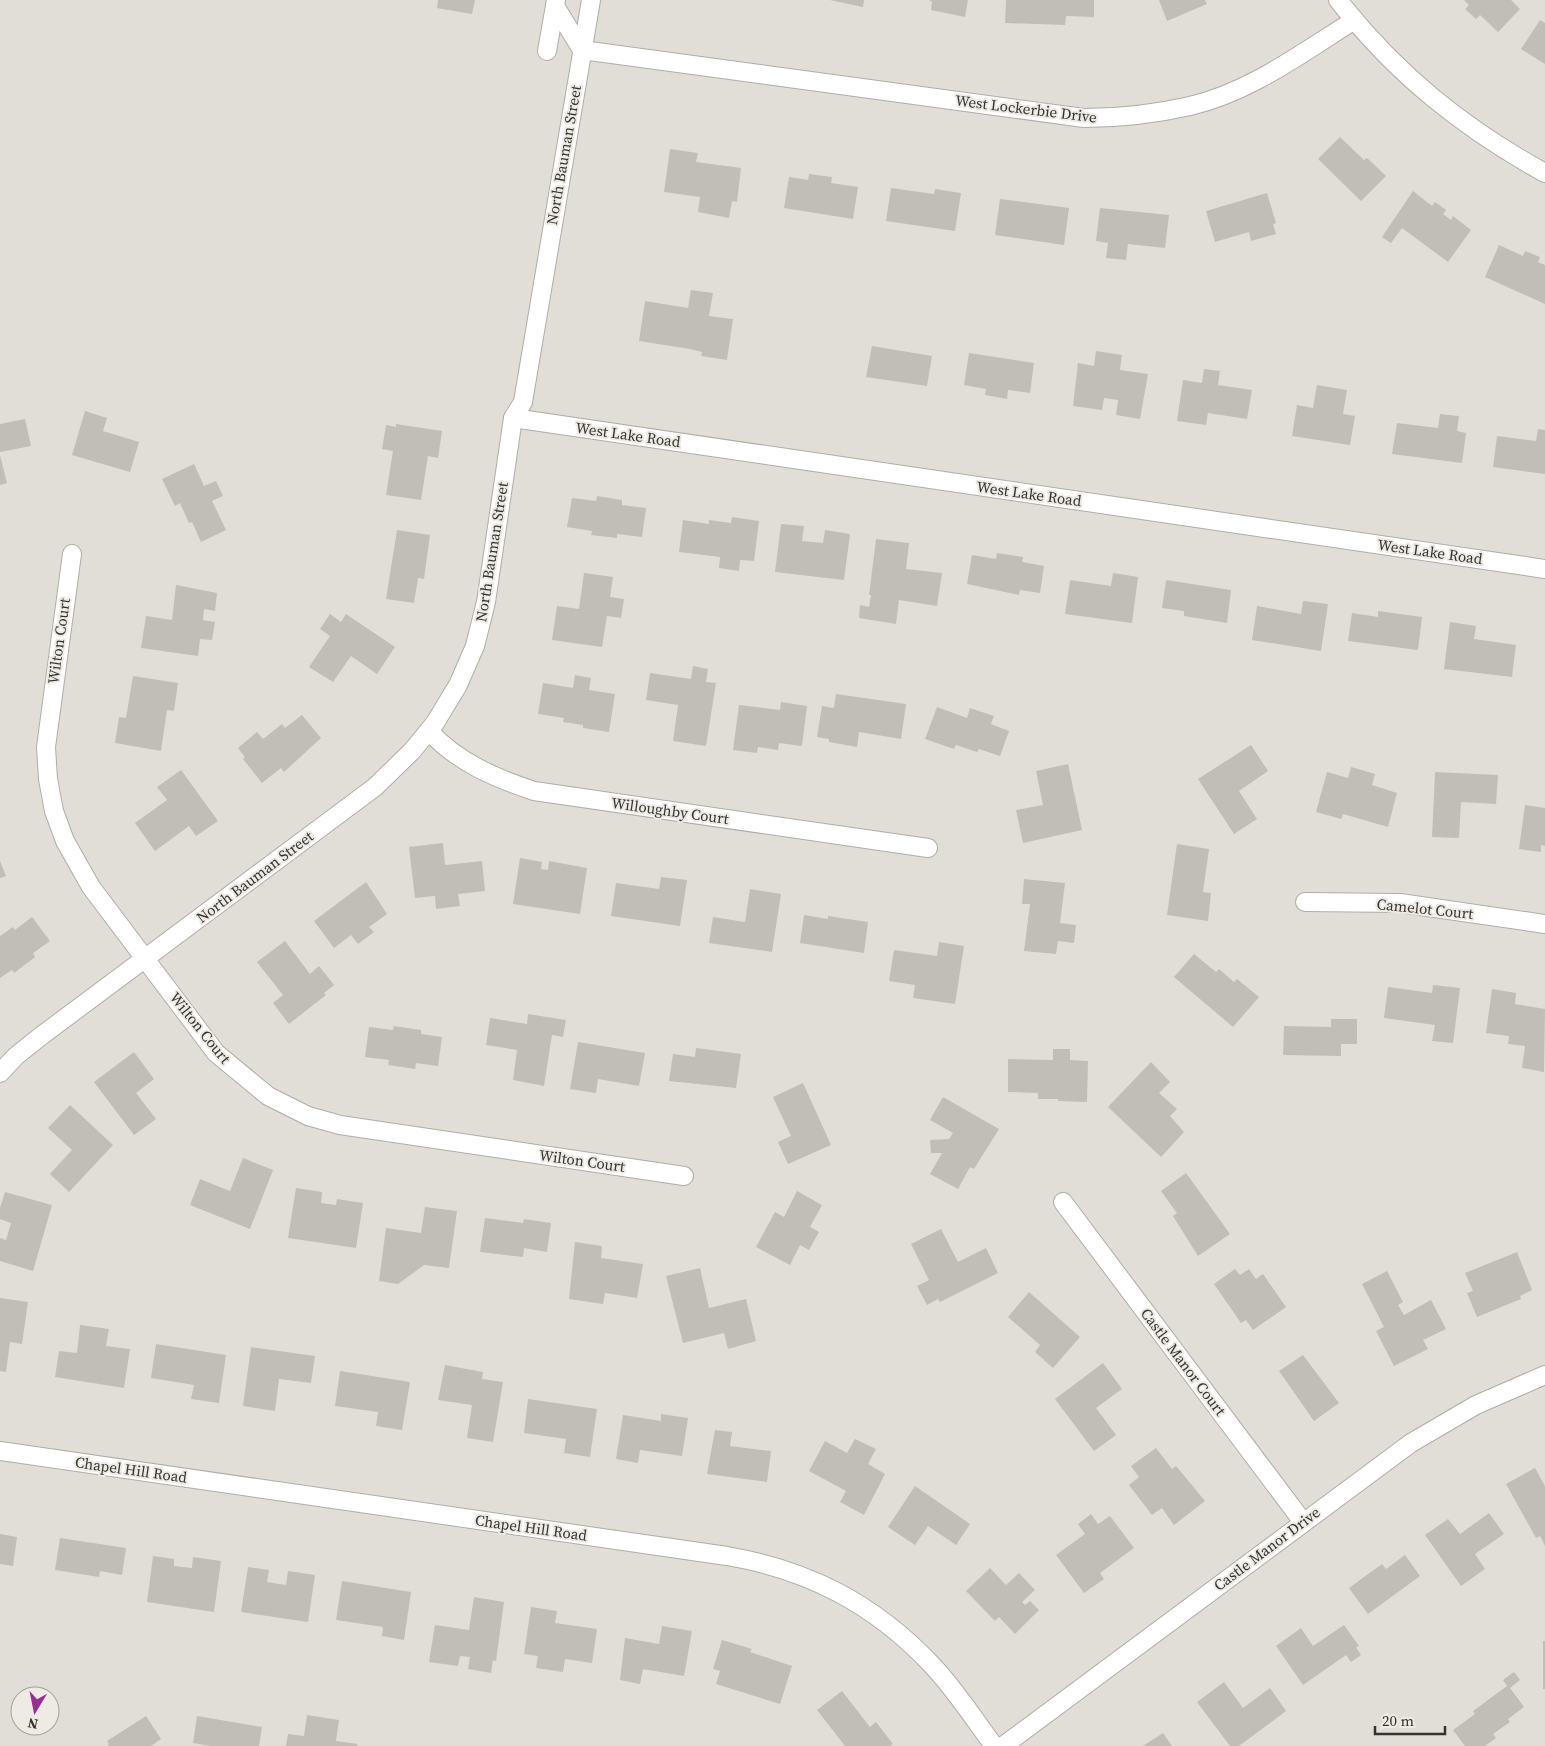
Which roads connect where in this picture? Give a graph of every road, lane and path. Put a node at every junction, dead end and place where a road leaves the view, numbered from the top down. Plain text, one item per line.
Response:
1 (591, 0) edge
2 (1338, 0) edge
3 (555, 3) edge
4 (1353, 21) junction
5 (582, 50) junction
6 (547, 51) dead end
7 (1545, 173) edge
8 (513, 418) junction
9 (72, 554) dead end
10 (1545, 569) edge
11 (429, 731) junction
12 (928, 848) dead end
13 (1304, 902) dead end
14 (1545, 924) edge
15 (145, 958) junction
16 (0, 1073) edge
17 (684, 1176) dead end
18 (1063, 1202) dead end
19 (1545, 1375) edge
20 (0, 1451) edge
21 (1303, 1522) junction
22 (994, 1746) edge
23 (1003, 1746) edge

1 - 5 street, North Bauman Street
2 - 4 street
3 - 5 street
3 - 6 street
4 - 5 street, West Lockerbie Drive
4 - 7 street
5 - 8 street, North Bauman Street
8 - 10 street, West Lake Road
8 - 11 street, North Bauman Street
9 - 15 street, Wilton Court
11 - 12 street, Willoughby Court
11 - 15 street, North Bauman Street
13 - 14 street, Camelot Court
15 - 16 street, North Bauman Street
15 - 17 street, Wilton Court
18 - 21 street, Castle Manor Court
19 - 21 street, Castle Manor Drive
20 - 22 street, Chapel Hill Road
21 - 23 street, Castle Manor Drive

